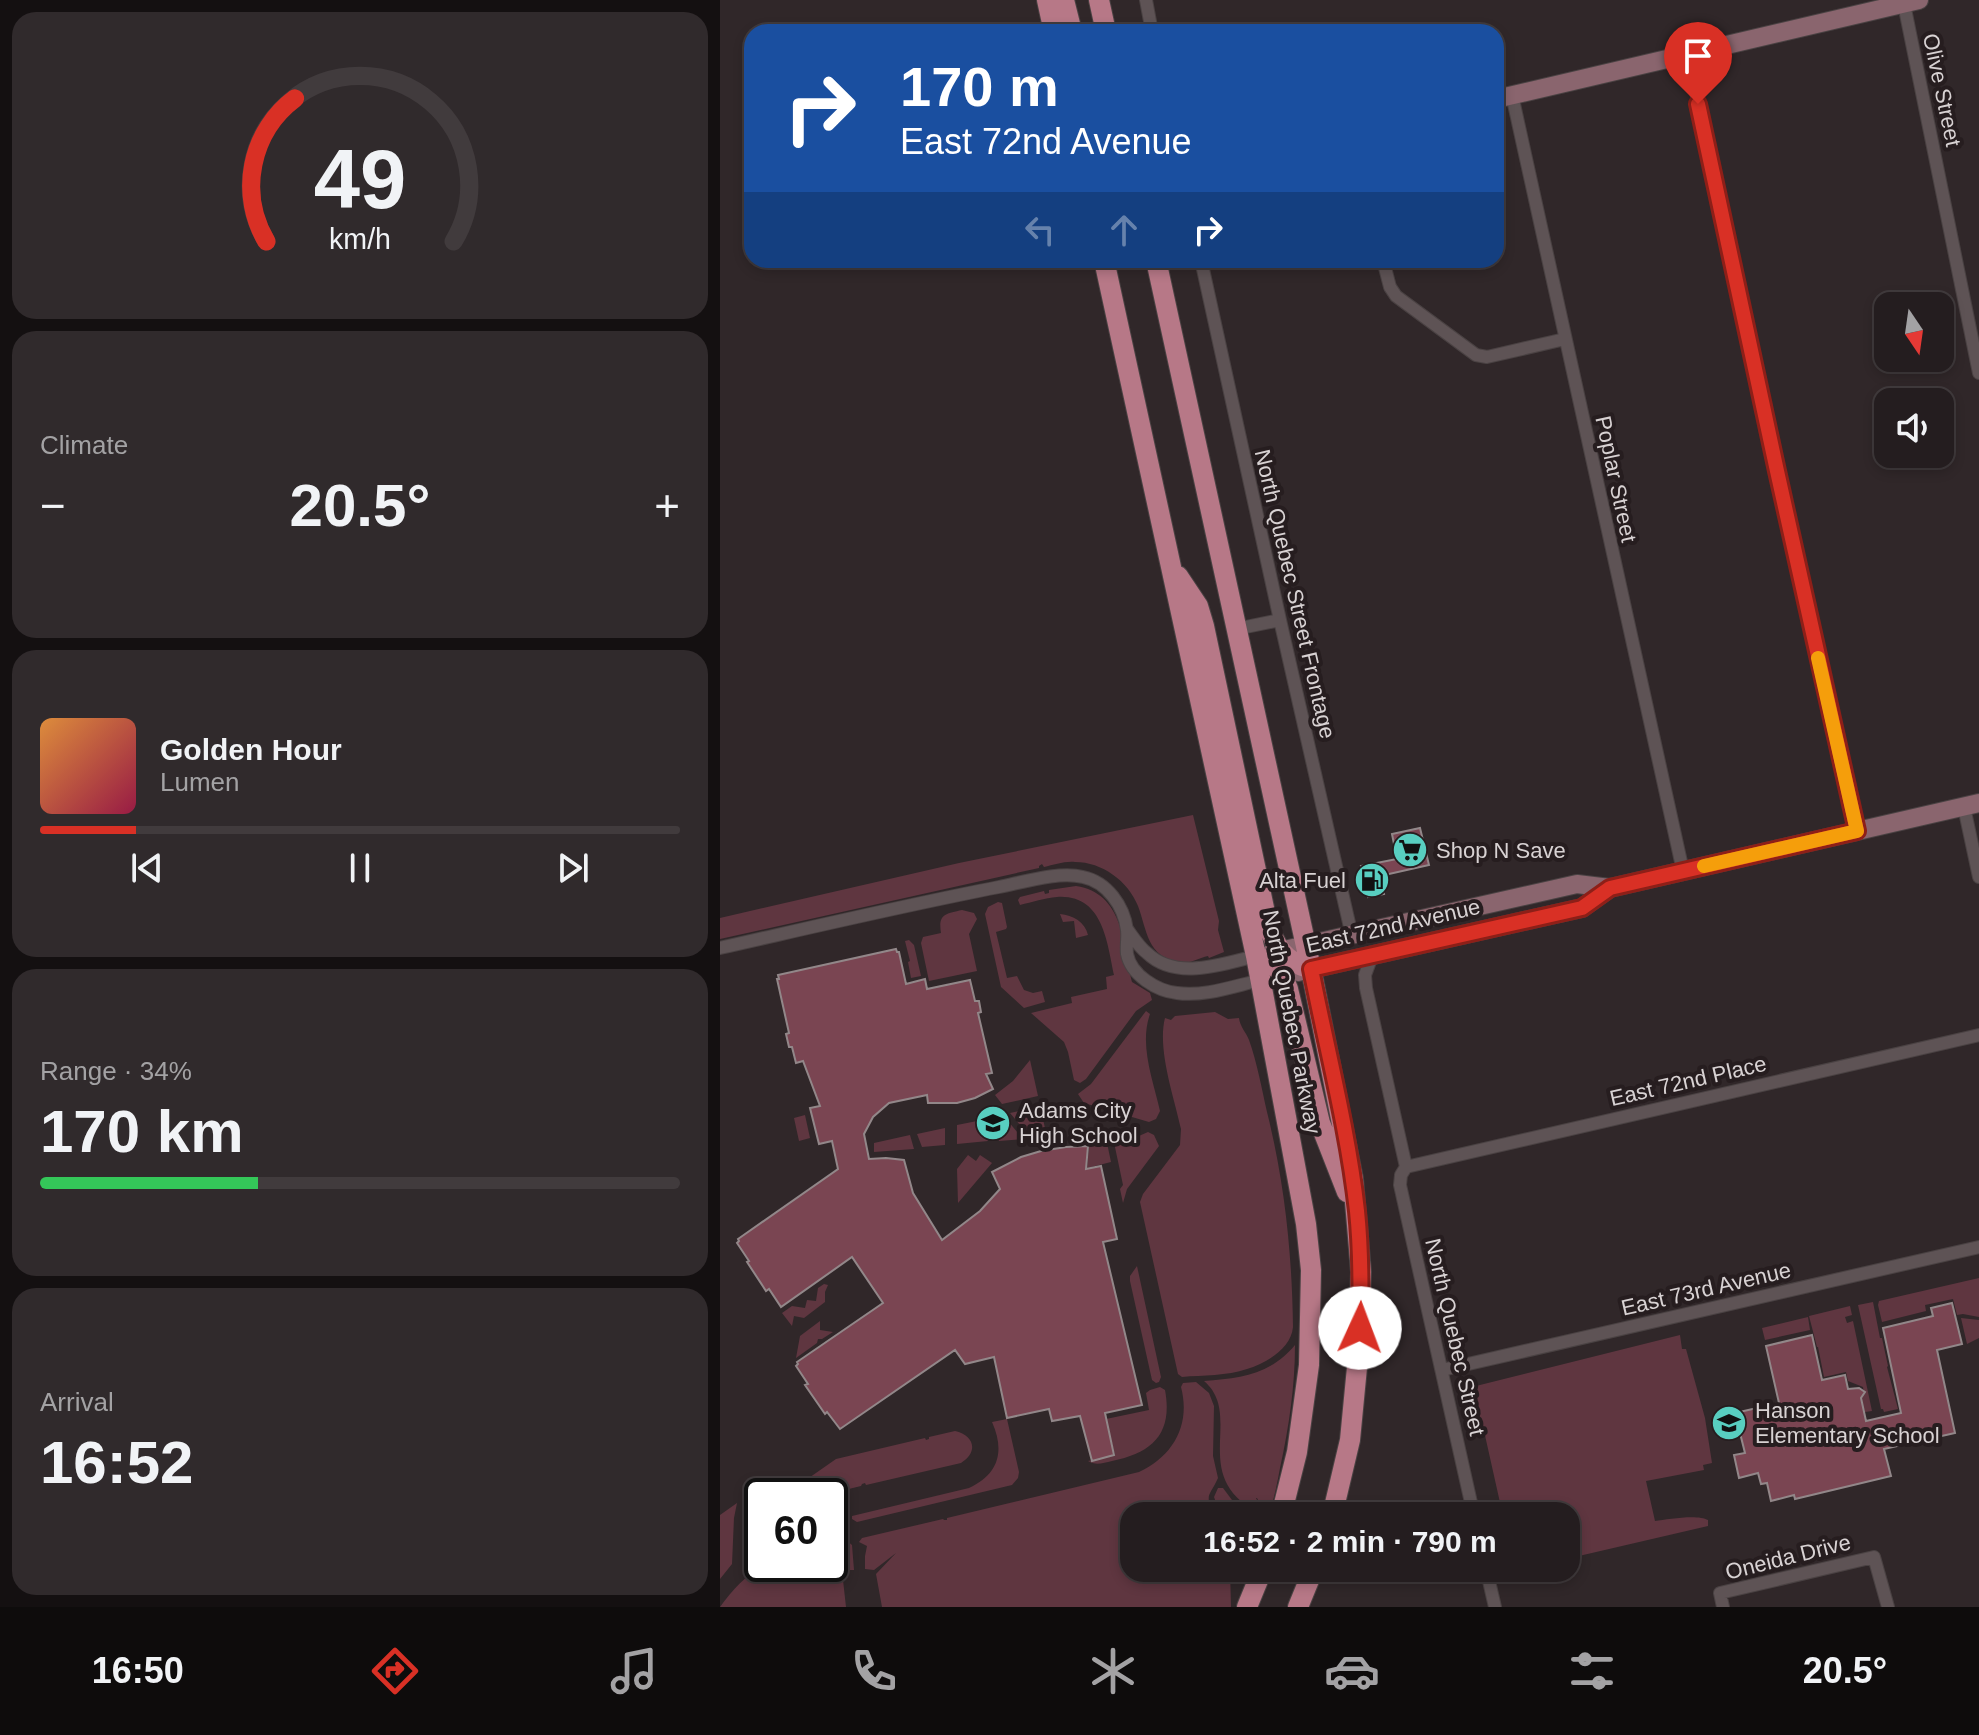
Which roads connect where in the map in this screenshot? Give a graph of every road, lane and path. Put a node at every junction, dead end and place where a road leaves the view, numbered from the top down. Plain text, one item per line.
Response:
1 (1047, 0) edge
2 (1064, 0) edge
3 (1099, 0) edge
4 (1146, 0) edge
5 (1911, 2) edge
6 (1052, 24) edge
7 (1070, 24) edge
8 (1104, 24) edge
9 (1150, 24) edge
10 (1688, 54) junction
11 (1504, 97) edge
12 (1106, 268) edge
13 (1158, 268) edge
14 (1203, 268) edge
15 (1385, 268) edge
16 (1565, 339) junction
17 (1979, 373) edge
18 (1172, 569) junction
19 (1280, 620) junction
20 (1236, 629) junction
21 (1971, 805) edge
22 (1857, 831) junction
23 (1683, 871) junction
24 (1979, 877) edge
25 (1610, 888) junction
26 (1127, 929) junction
27 (1352, 936) junction
28 (1305, 945) junction
29 (720, 948) edge
30 (1281, 951) junction
31 (1256, 956) junction
32 (1372, 956) junction
33 (1311, 969) junction
34 (1283, 976) junction
35 (1261, 980) junction
36 (1979, 1035) edge
37 (1406, 1167) junction
38 (1357, 1209) junction
39 (1979, 1247) edge
40 (1442, 1370) junction
41 (1284, 1502) edge
42 (1335, 1502) edge
43 (1471, 1502) edge
44 (1257, 1582) edge
45 (1308, 1582) edge
46 (1489, 1582) edge
47 (1247, 1607) edge
48 (1298, 1607) edge
49 (1495, 1607) edge
50 (1723, 1607) edge
51 (1888, 1607) edge

1 - 6 main road
2 - 7 main road
3 - 8 main road
4 - 9 street
5 - 10 main road
5 - 17 street, Olive Street
10 - 11 main road
10 - 22 street
11 - 16 street, Poplar Street
12 - 18 main road, North Quebec Parkway
13 - 20 main road, North Quebec Parkway
14 - 19 street, North Quebec Street Frontage
15 - 16 street
16 - 23 street, Poplar Street
18 - 30 main road
18 - 31 main road, North Quebec Parkway
19 - 20 street
19 - 27 street, North Quebec Street Frontage
20 - 28 main road, North Quebec Parkway
21 - 22 main road, East 72nd Avenue
21 - 24 street
22 - 23 main road, East 72nd Avenue
23 - 25 main road, East 72nd Avenue
25 - 27 main road, East 72nd Avenue
25 - 32 main road, East 72nd Avenue
26 - 29 street, East 72nd Avenue
26 - 31 street, East 72nd Avenue
26 - 35 street, East 72nd Avenue
27 - 28 main road, East 72nd Avenue
28 - 30 main road, East 72nd Avenue
28 - 33 main road, North Quebec Parkway
30 - 31 main road, East 72nd Avenue
30 - 33 main road
31 - 34 main road
31 - 35 main road, North Quebec Parkway
32 - 33 main road, East 72nd Avenue
32 - 37 street
33 - 34 main road, East 72nd Avenue
33 - 38 main road, North Quebec Parkway
34 - 35 main road, East 72nd Avenue
34 - 38 main road
35 - 41 main road, North Quebec Parkway
36 - 37 street, East 72nd Place
37 - 40 street, North Quebec Street
38 - 42 main road, North Quebec Parkway
39 - 40 street, East 73rd Avenue
40 - 43 street, North Quebec Street
44 - 47 main road
45 - 48 main road
46 - 49 street
50 - 51 street, Oneida Drive

